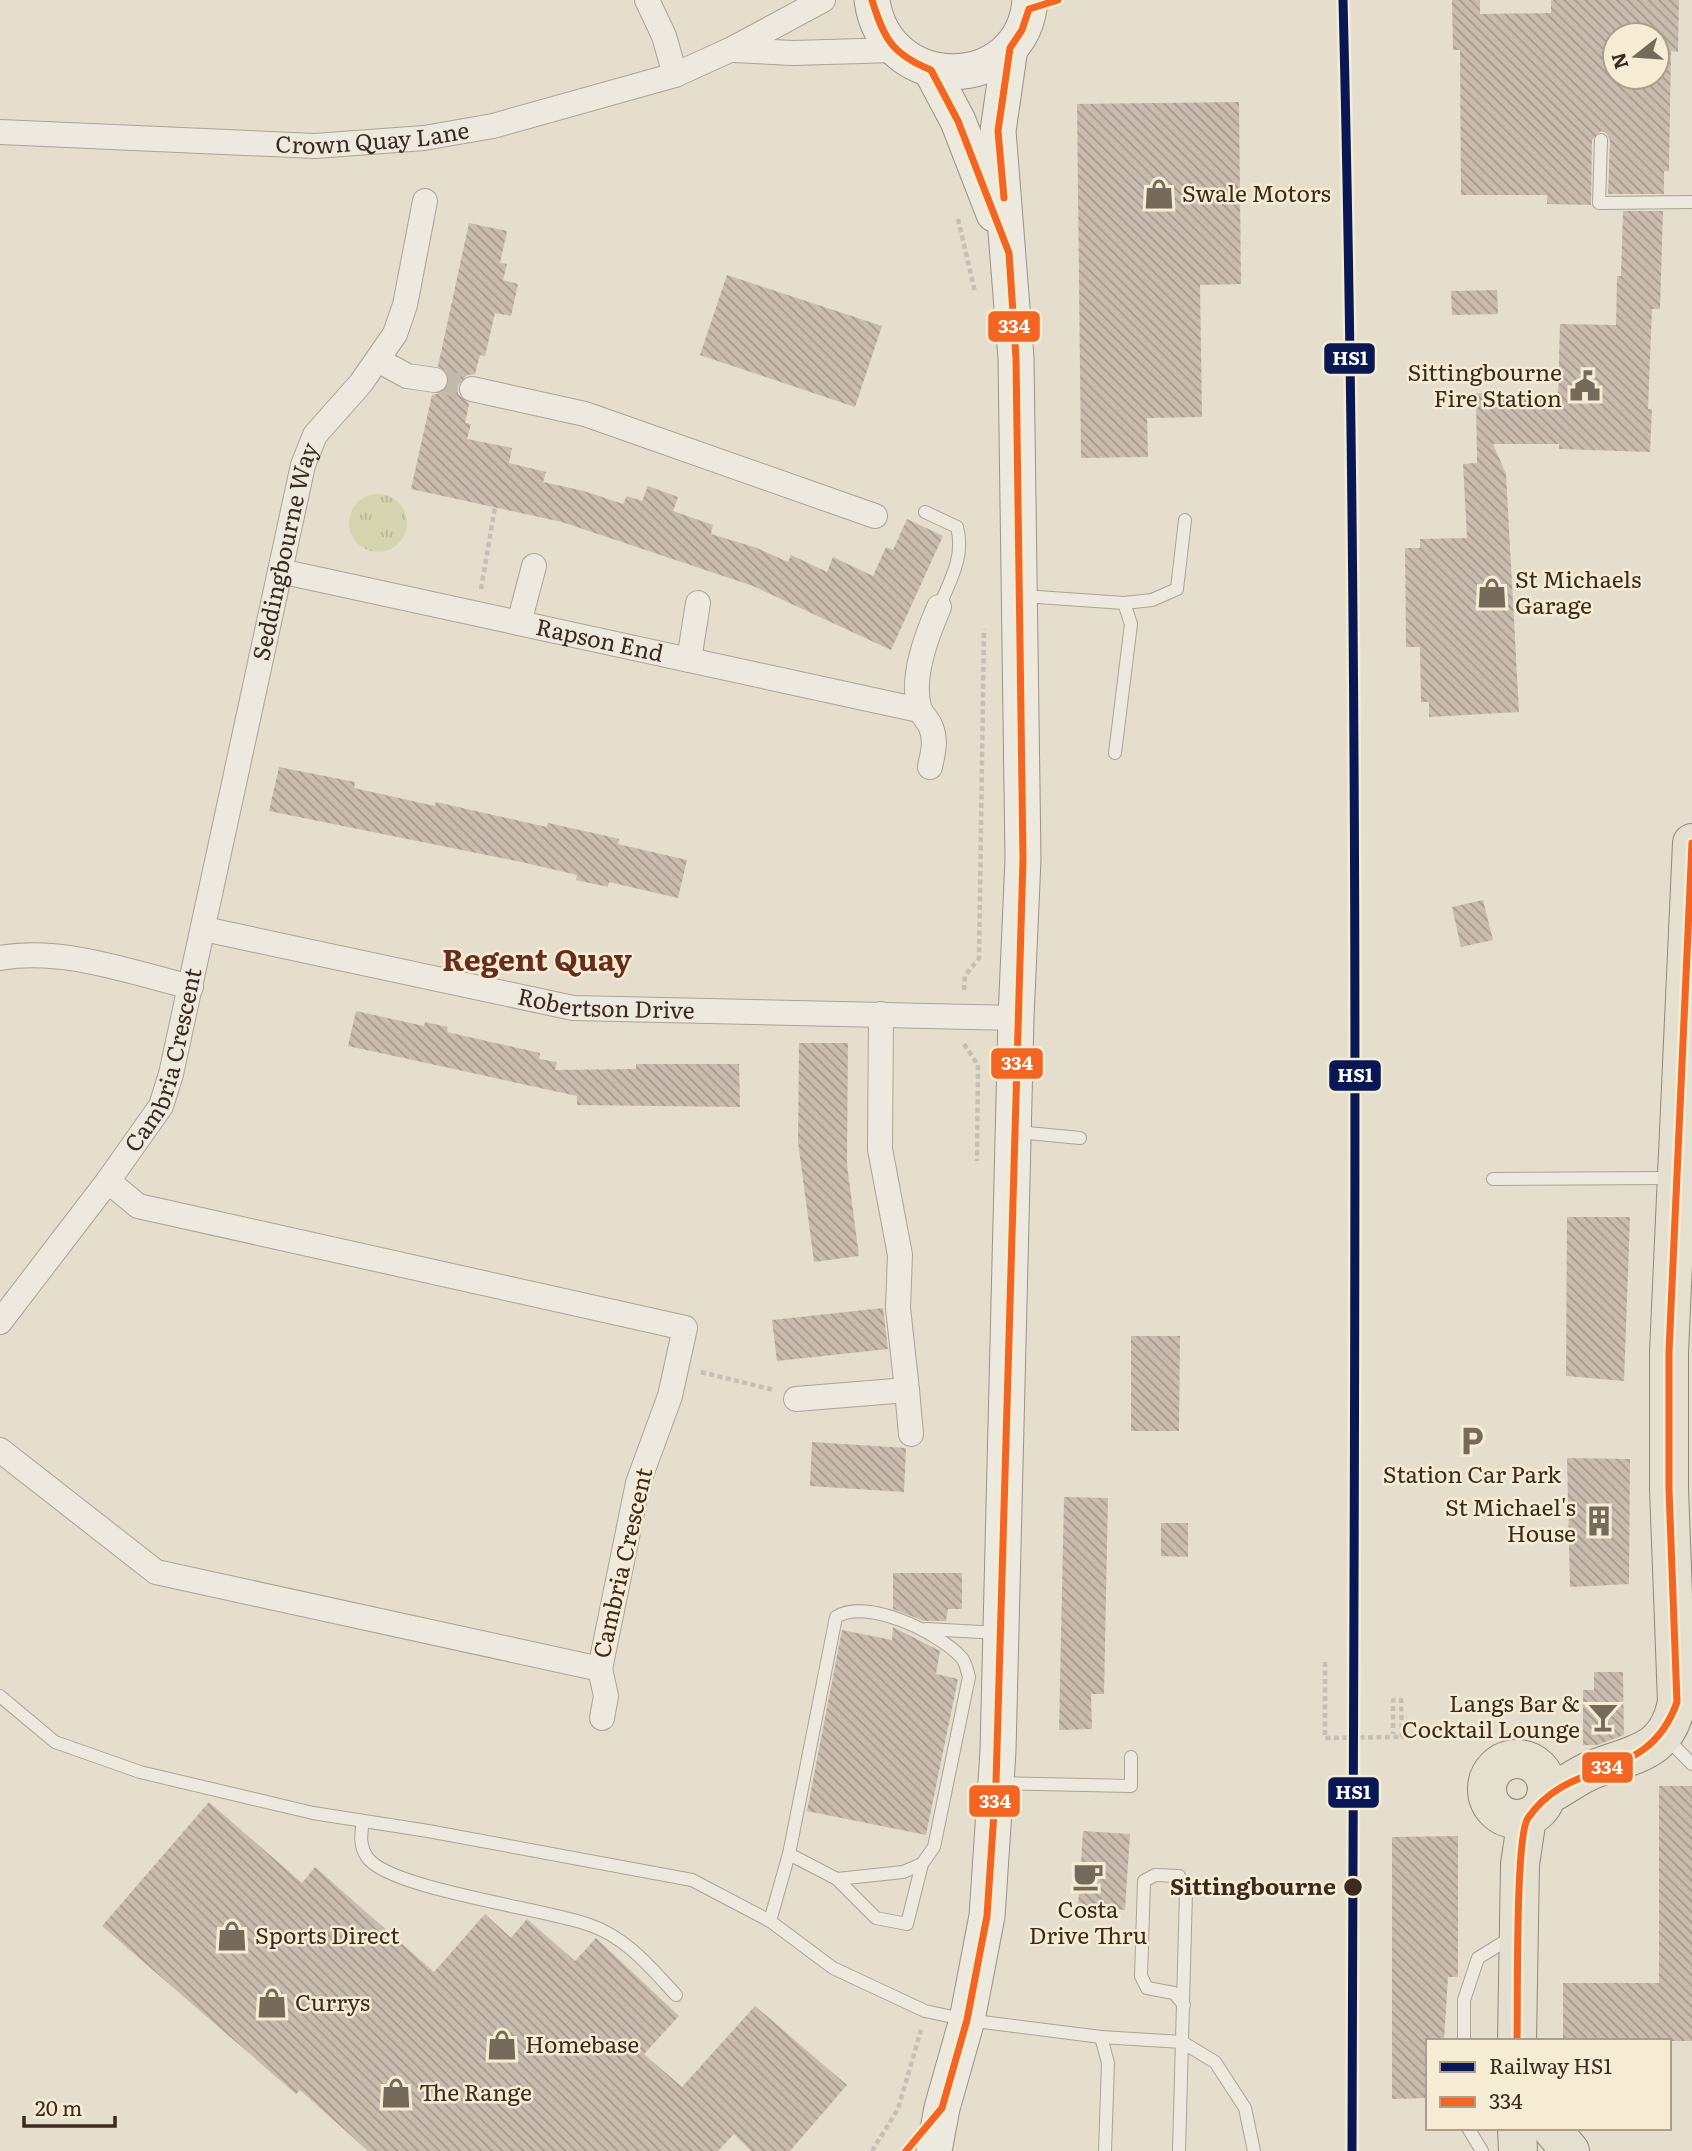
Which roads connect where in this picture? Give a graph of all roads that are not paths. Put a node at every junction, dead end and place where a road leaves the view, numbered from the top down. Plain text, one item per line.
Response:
1 (647, 0) edge
2 (823, 0) edge
3 (872, 0) edge
4 (1039, 3) edge
5 (1010, 48) junction
6 (732, 50) junction
7 (895, 50) junction
8 (931, 70) junction
9 (675, 75) junction
10 (0, 132) edge
11 (1601, 140) dead end
12 (425, 201) dead end
13 (1692, 202) edge
14 (1009, 253) junction
15 (378, 360) junction
16 (435, 380) tunnel mouth
17 (472, 389) tunnel mouth
18 (925, 512) dead end
19 (875, 516) dead end
20 (1185, 520) dead end
21 (534, 566) dead end
22 (280, 571) junction
23 (1019, 595) junction
24 (698, 603) dead end
25 (1124, 603) junction
26 (939, 607) joint
27 (519, 623) junction
28 (689, 660) junction
29 (919, 710) junction
30 (1115, 753) dead end
31 (930, 768) dead end
32 (1692, 843) edge
33 (204, 929) junction
34 (0, 958) edge
35 (191, 987) junction
36 (881, 1014) junction
37 (1016, 1017) junction
38 (1687, 1041) edge
39 (1013, 1132) junction
40 (1080, 1138) dead end
41 (1676, 1178) junction
42 (1493, 1179) dead end
43 (108, 1181) junction
44 (0, 1322) edge
45 (907, 1390) junction
46 (796, 1399) road end
47 (911, 1434) dead end
48 (0, 1450) edge
49 (926, 1629) junction
50 (1001, 1633) junction
51 (600, 1669) junction
52 (0, 1696) edge
53 (602, 1718) dead end
54 (1663, 1736) junction
55 (1131, 1757) dead end
56 (1692, 1764) edge
57 (996, 1783) junction
58 (1535, 1792) junction
59 (1491, 1805) junction
60 (363, 1821) junction
61 (789, 1854) junction
62 (922, 1864) junction
63 (1520, 1864) junction
64 (837, 1879) junction
65 (770, 1921) junction
66 (1518, 1934) junction
67 (676, 1995) dead end
68 (1184, 2005) junction
69 (967, 2020) junction
70 (1101, 2037) junction
71 (1464, 2039) edge
72 (1517, 2039) edge
73 (1182, 2042) junction
74 (942, 2108) junction
75 (1469, 2130) edge
76 (1517, 2130) edge
77 (1553, 2130) edge
78 (906, 2151) edge
79 (934, 2151) edge
80 (1105, 2151) edge
81 (1179, 2151) edge
82 (1254, 2151) edge
83 (1482, 2151) edge
84 (1518, 2151) edge
85 (1570, 2151) edge

1 - 9 street
2 - 6 street, Crown Quay Lane
3 - 7 main road
4 - 5 main road
5 - 8 main road
5 - 14 main road
6 - 7 street, Crown Quay Lane
6 - 9 street, Crown Quay Lane
7 - 8 main road
8 - 14 main road
9 - 10 street, Crown Quay Lane
11 - 13 lane
12 - 15 street, Seddingbourne Way
14 - 23 main road
15 - 16 street
15 - 22 street, Seddingbourne Way
17 - 19 street
18 - 26 lane
20 - 25 lane
21 - 27 street
22 - 27 street, Rapson End
22 - 33 street, Seddingbourne Way
23 - 25 lane
23 - 37 main road
24 - 28 street
25 - 30 lane
26 - 29 street
27 - 28 street, Rapson End
28 - 29 street, Rapson End
29 - 31 street
32 - 38 main road
33 - 35 street, Cambria Crescent
33 - 36 street, Robertson Drive
34 - 35 street
35 - 43 street, Cambria Crescent
36 - 37 street, Robertson Drive
36 - 45 street
37 - 39 main road
38 - 41 main road
39 - 40 lane
39 - 50 main road
41 - 42 lane
41 - 54 main road
43 - 44 street, Cambria Crescent
43 - 51 street, Cambria Crescent
45 - 46 street
45 - 47 street
48 - 51 street, Cambria Crescent
49 - 50 lane
49 - 61 lane
49 - 62 lane
50 - 57 main road
51 - 53 street
52 - 60 lane
54 - 56 lane
54 - 58 main road
55 - 57 lane
57 - 69 main road
58 - 59 main road
58 - 59 main road
58 - 63 main road
59 - 63 main road
60 - 65 lane
60 - 67 lane
61 - 64 lane
61 - 65 lane
62 - 64 lane
62 - 64 lane
63 - 66 main road
65 - 69 lane
66 - 71 lane
66 - 72 main road
68 - 68 lane
68 - 73 lane
69 - 70 lane
69 - 74 main road
70 - 73 lane
70 - 80 lane
73 - 81 lane
73 - 82 lane
74 - 78 main road
74 - 79 main road
75 - 83 lane
76 - 84 main road
77 - 85 main road

